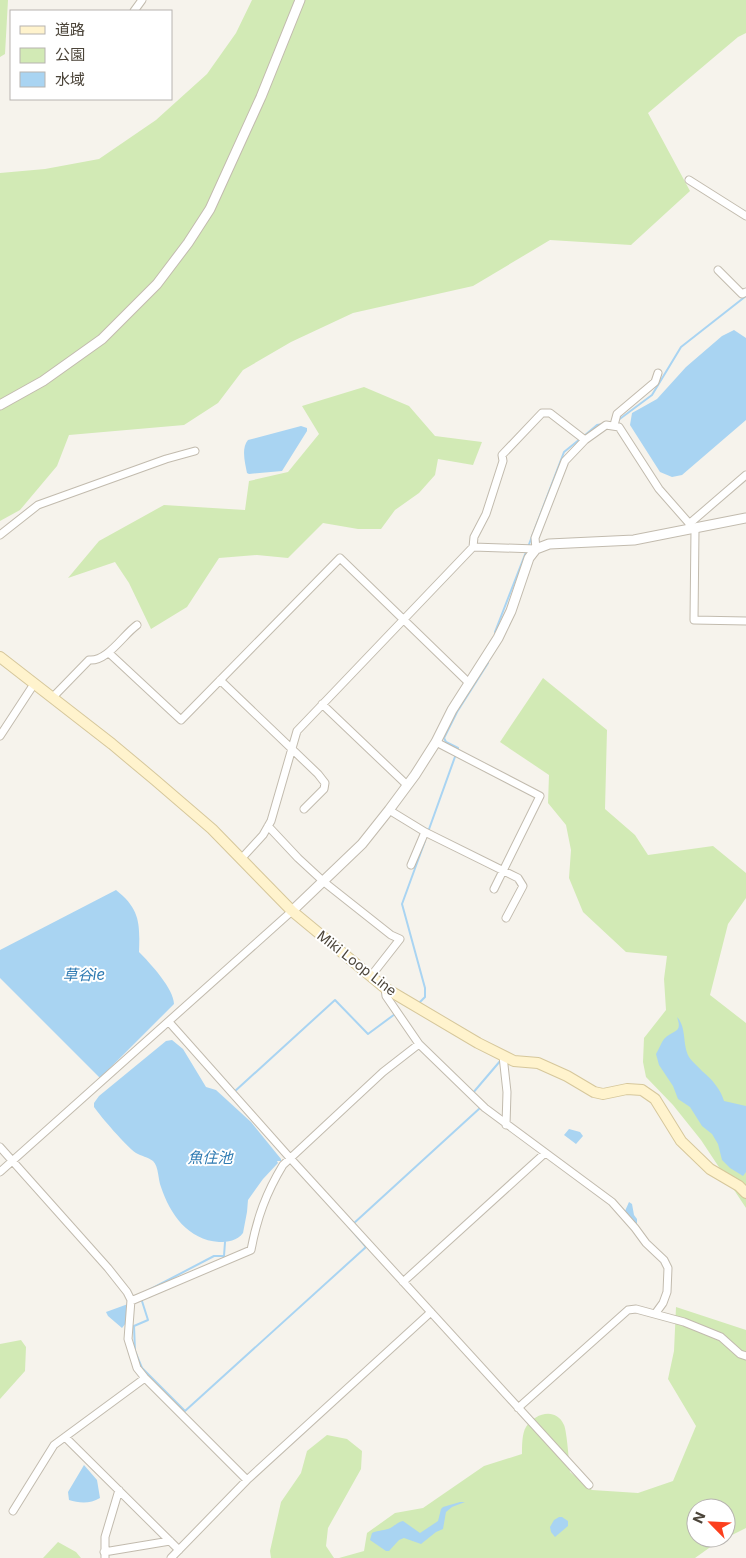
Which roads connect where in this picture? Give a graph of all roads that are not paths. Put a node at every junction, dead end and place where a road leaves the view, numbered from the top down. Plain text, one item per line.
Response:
1 (300, 0) edge
2 (689, 180) dead end
3 (746, 216) edge
4 (718, 270) dead end
5 (746, 292) edge
6 (658, 373) dead end
7 (0, 405) edge
8 (614, 425) junction
9 (585, 440) junction
10 (196, 451) dead end
11 (746, 475) edge
12 (746, 518) edge
13 (692, 527) junction
14 (0, 535) edge
15 (474, 547) junction
16 (536, 549) junction
17 (404, 620) junction
18 (746, 621) edge
19 (137, 625) dead end
20 (109, 652) junction
21 (0, 657) edge
22 (220, 680) junction
23 (469, 683) junction
24 (34, 684) junction
25 (52, 698) junction
26 (322, 704) junction
27 (0, 736) edge
28 (436, 742) junction
29 (291, 750) junction
30 (408, 785) junction
31 (304, 809) dead end
32 (389, 810) junction
33 (268, 826) junction
34 (425, 832) junction
35 (241, 859) junction
36 (411, 865) dead end
37 (503, 871) junction
38 (324, 882) junction
39 (494, 889) dead end
40 (292, 911) junction
41 (506, 918) dead end
42 (371, 976) junction
43 (385, 988) junction
44 (169, 1022) junction
45 (419, 1044) junction
46 (503, 1056) junction
47 (506, 1125) junction
48 (0, 1147) edge
49 (544, 1154) junction
50 (290, 1158) junction
51 (13, 1161) junction
52 (0, 1172) edge
53 (746, 1193) edge
54 (404, 1282) junction
55 (131, 1301) junction
56 (431, 1312) junction
57 (655, 1314) junction
58 (746, 1356) edge
59 (145, 1378) junction
60 (518, 1408) junction
61 (65, 1437) junction
62 (247, 1480) junction
63 (589, 1485) dead end
64 (119, 1490) junction
65 (13, 1511) dead end
66 (170, 1541) junction
67 (179, 1550) junction
68 (104, 1555) edge
69 (170, 1558) edge

1 - 7 street
2 - 3 street
4 - 5 street
6 - 8 street
8 - 9 street
8 - 13 street
9 - 15 street
9 - 16 street
10 - 14 street
11 - 13 street
12 - 13 street
13 - 16 street
13 - 18 street
15 - 16 street
15 - 17 street
16 - 23 street
17 - 22 street
17 - 23 street
17 - 26 street
19 - 20 street
20 - 22 street
20 - 25 street
21 - 24 main road, Miki Loop Line
22 - 29 street
23 - 28 street
24 - 25 main road, Miki Loop Line
24 - 27 street
25 - 35 main road, Miki Loop Line
26 - 29 street
26 - 30 street
28 - 30 street
28 - 37 street
29 - 31 street
29 - 33 street
30 - 32 street
32 - 34 street
32 - 38 street
33 - 35 street
33 - 38 street
34 - 36 street
34 - 37 street
35 - 40 main road, Miki Loop Line
37 - 39 street
37 - 41 street
38 - 40 street
38 - 42 street
40 - 42 main road, Miki Loop Line
40 - 44 street
42 - 43 main road, Miki Loop Line
43 - 45 street
43 - 46 main road, Miki Loop Line
44 - 50 street
44 - 51 street
45 - 47 street
45 - 50 street
46 - 47 street
46 - 53 main road, Miki Loop Line
47 - 49 street
48 - 51 street
49 - 54 street
49 - 57 street
50 - 54 street
50 - 55 street
51 - 52 street
51 - 55 street
54 - 56 street
55 - 59 street
56 - 60 street
56 - 62 street
57 - 58 street
57 - 60 street
59 - 61 street
59 - 62 street
60 - 63 street
61 - 64 street
61 - 65 street
62 - 67 street
64 - 66 street
64 - 68 street
66 - 67 street
66 - 68 street
67 - 69 street

